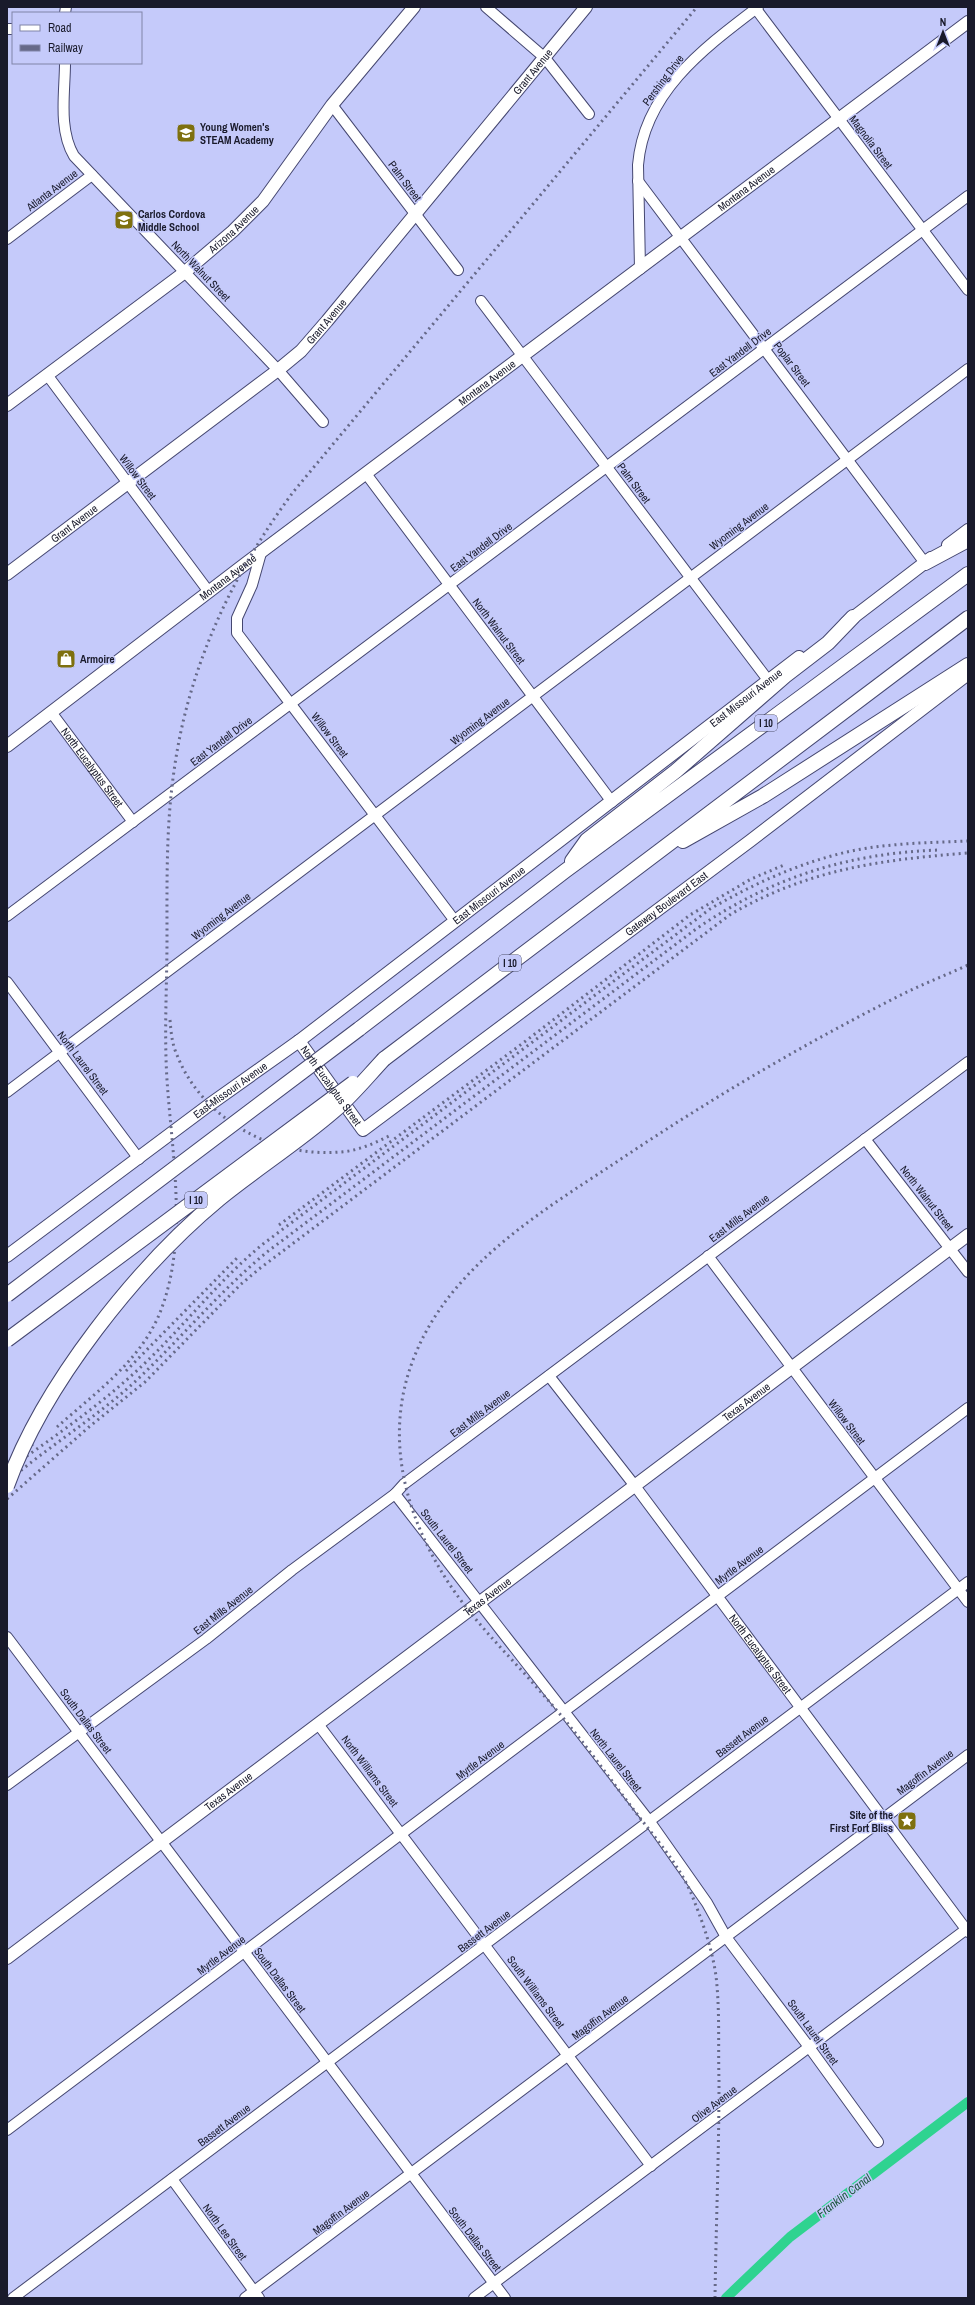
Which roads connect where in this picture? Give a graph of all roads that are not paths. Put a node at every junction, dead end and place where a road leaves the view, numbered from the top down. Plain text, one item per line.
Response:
1 (414, 7) edge
2 (486, 7) edge
3 (586, 7) edge
4 (757, 8) edge
5 (968, 22) edge
6 (545, 58) junction
7 (65, 64) edge
8 (332, 105) junction
9 (589, 114) dead end
10 (839, 120) junction
11 (92, 175) junction
12 (638, 181) junction
13 (968, 196) edge
14 (416, 215) junction
15 (922, 230) junction
16 (681, 238) junction
17 (7, 239) edge
18 (640, 269) junction
19 (458, 270) dead end
20 (185, 272) junction
21 (968, 290) edge
22 (481, 301) dead end
23 (765, 349) junction
24 (524, 357) junction
25 (968, 369) edge
26 (278, 370) junction
27 (48, 376) junction
28 (7, 406) edge
29 (323, 422) dead end
30 (848, 459) junction
31 (607, 467) junction
32 (367, 475) junction
33 (128, 484) junction
34 (968, 530) edge
35 (968, 540) edge
36 (261, 553) junction
37 (925, 563) junction
38 (7, 574) edge
39 (968, 574) edge
40 (690, 578) junction
41 (449, 586) junction
42 (209, 592) junction
43 (853, 617) junction
44 (968, 618) edge
45 (968, 665) edge
46 (968, 674) edge
47 (768, 680) junction
48 (533, 696) junction
49 (291, 703) junction
50 (51, 712) junction
51 (7, 746) edge
52 (612, 802) junction
53 (375, 815) junction
54 (133, 822) junction
55 (636, 867) junction
56 (565, 871) junction
57 (7, 916) edge
58 (455, 921) junction
59 (7, 982) edge
60 (299, 1041) junction
61 (60, 1052) junction
62 (384, 1059) junction
63 (968, 1062) edge
64 (7, 1092) edge
65 (363, 1130) joint
66 (865, 1139) junction
67 (139, 1159) junction
68 (968, 1235) edge
69 (950, 1248) junction
70 (7, 1256) edge
71 (708, 1256) junction
72 (968, 1272) edge
73 (7, 1295) edge
74 (7, 1340) edge
75 (792, 1368) junction
76 (550, 1376) junction
77 (968, 1408) edge
78 (875, 1478) junction
79 (7, 1486) edge
80 (635, 1486) junction
81 (395, 1494) junction
82 (968, 1582) edge
83 (958, 1589) junction
84 (718, 1597) junction
85 (480, 1602) junction
86 (968, 1602) edge
87 (7, 1637) edge
88 (801, 1707) junction
89 (563, 1712) junction
90 (318, 1724) junction
91 (79, 1732) junction
92 (968, 1755) edge
93 (7, 1785) edge
94 (883, 1819) junction
95 (650, 1822) junction
96 (402, 1834) junction
97 (162, 1842) junction
98 (967, 1930) edge
99 (726, 1937) junction
100 (485, 1945) junction
101 (244, 1952) junction
102 (7, 1958) edge
103 (809, 2047) junction
104 (569, 2056) junction
105 (328, 2063) junction
106 (7, 2130) edge
107 (878, 2142) dead end
108 (651, 2166) junction
109 (411, 2174) junction
110 (172, 2179) junction
111 (494, 2283) junction
112 (256, 2295) edge
113 (12, 2298) edge
114 (245, 2298) edge
115 (474, 2298) edge
116 (506, 2298) edge

1 - 8 main road, Arizona Avenue
2 - 6 street
3 - 6 main road, Grant Avenue
4 - 10 street, Magnolia Street
4 - 12 street, Pershing Drive
5 - 10 main road, Montana Avenue
6 - 9 street
6 - 14 main road, Grant Avenue
7 - 11 street, North Walnut Street
8 - 14 street, Palm Street
8 - 20 main road, Arizona Avenue
10 - 15 street, Magnolia Street
10 - 16 main road, Montana Avenue
11 - 17 street, Atlanta Avenue
11 - 20 street, North Walnut Street
12 - 16 street, Poplar Street
12 - 18 street, Pershing Drive
13 - 15 street, East Yandell Drive
14 - 19 street, Palm Street
14 - 26 main road, Grant Avenue
15 - 21 street, Magnolia Street
15 - 23 street, East Yandell Drive
16 - 18 main road, Montana Avenue
16 - 23 street, Poplar Street
18 - 24 main road, Montana Avenue
20 - 26 street, North Walnut Street
20 - 27 main road, Arizona Avenue
22 - 24 street, Palm Street
23 - 30 street, Poplar Street
23 - 31 street, East Yandell Drive
24 - 31 street, Palm Street
24 - 32 main road, Montana Avenue
25 - 30 street, Wyoming Avenue
26 - 29 street, North Walnut Street
26 - 33 main road, Grant Avenue
27 - 28 main road, Arizona Avenue
27 - 33 street, Willow Street
30 - 37 street, Poplar Street
30 - 40 street, Wyoming Avenue
31 - 40 street, Palm Street
31 - 41 street, East Yandell Drive
32 - 36 main road, Montana Avenue
32 - 41 street, North Walnut Street
33 - 38 main road, Grant Avenue
33 - 42 street, Willow Street
34 - 37 main road, East Missouri Avenue
35 - 37 highway
36 - 42 main road, Montana Avenue
36 - 49 street, Willow Street
37 - 43 main road, East Missouri Avenue
39 - 56 highway, I 10
40 - 47 street, Palm Street
40 - 48 street, Wyoming Avenue
41 - 48 street, North Walnut Street
41 - 49 street, East Yandell Drive
42 - 50 main road, Montana Avenue
43 - 47 main road, East Missouri Avenue
43 - 56 highway
44 - 55 highway, I 10
45 - 55 highway
46 - 65 main road, Gateway Boulevard East
47 - 52 main road, East Missouri Avenue
48 - 52 street, North Walnut Street
48 - 53 street, Wyoming Avenue
49 - 53 street, Willow Street
49 - 54 street, East Yandell Drive
50 - 51 main road, Montana Avenue
50 - 54 street, North Eucalyptus Street
52 - 58 main road, East Missouri Avenue
53 - 58 street, Willow Street
53 - 61 street, Wyoming Avenue
54 - 57 street, East Yandell Drive
55 - 62 highway, I 10
56 - 73 highway, I 10, bridge
58 - 60 main road, East Missouri Avenue
59 - 61 street, North Laurel Street
60 - 65 main road, North Eucalyptus Street
60 - 67 main road, East Missouri Avenue
61 - 64 street, Wyoming Avenue
61 - 67 street, North Laurel Street
62 - 74 highway, I 10, bridge
62 - 79 highway, bridge
63 - 66 street, East Mills Avenue
66 - 69 street, North Walnut Street
66 - 71 street, East Mills Avenue
67 - 70 main road, East Missouri Avenue
68 - 69 main road, Texas Avenue
69 - 72 street, North Walnut Street
69 - 75 main road, Texas Avenue
71 - 75 street, Willow Street
71 - 76 street, East Mills Avenue
75 - 78 street, Willow Street
75 - 80 main road, Texas Avenue
76 - 80 street, North Eucalyptus Street
76 - 81 street, East Mills Avenue
77 - 78 street, Myrtle Avenue
78 - 83 street, Willow Street
78 - 84 street, Myrtle Avenue
80 - 84 street, North Eucalyptus Street
80 - 85 main road, Texas Avenue
81 - 85 street, South Laurel Street
81 - 91 street, East Mills Avenue
82 - 83 street, Bassett Avenue
83 - 86 street, Willow Street
83 - 88 street, Bassett Avenue
84 - 88 street, North Eucalyptus Street
84 - 89 street, Myrtle Avenue
85 - 89 street, North Laurel Street
85 - 90 main road, Texas Avenue
87 - 91 street, South Dallas Street
88 - 94 street, North Eucalyptus Street
88 - 95 street, Bassett Avenue
89 - 95 street, North Laurel Street
89 - 96 street, Myrtle Avenue
90 - 96 street, North Williams Street
90 - 97 main road, Texas Avenue
91 - 93 street, East Mills Avenue
91 - 97 street, South Dallas Street
92 - 94 street, Magoffin Avenue
94 - 98 street, North Eucalyptus Street
94 - 99 street, Magoffin Avenue
95 - 99 street, North Laurel Street
95 - 100 street, Bassett Avenue
96 - 100 street, South Williams Street
96 - 101 street, Myrtle Avenue
97 - 101 street, South Dallas Street
97 - 102 main road, Texas Avenue
98 - 103 street, Olive Avenue
99 - 103 street, South Laurel Street
99 - 104 street, Magoffin Avenue
100 - 104 street, South Williams Street
100 - 105 street, Bassett Avenue
101 - 105 street, South Dallas Street
101 - 106 street, Myrtle Avenue
103 - 107 street, South Laurel Street
103 - 108 street, Olive Avenue
104 - 108 street, South Williams Street
104 - 109 street, Magoffin Avenue
105 - 109 street, South Dallas Street
105 - 110 street, Bassett Avenue
108 - 111 street, Olive Avenue
109 - 111 street, South Dallas Street
109 - 112 street, Magoffin Avenue
110 - 112 street, North Lee Street
110 - 113 street, Bassett Avenue
111 - 115 street, Olive Avenue
111 - 116 street, South Dallas Street
112 - 114 street, Magoffin Avenue

